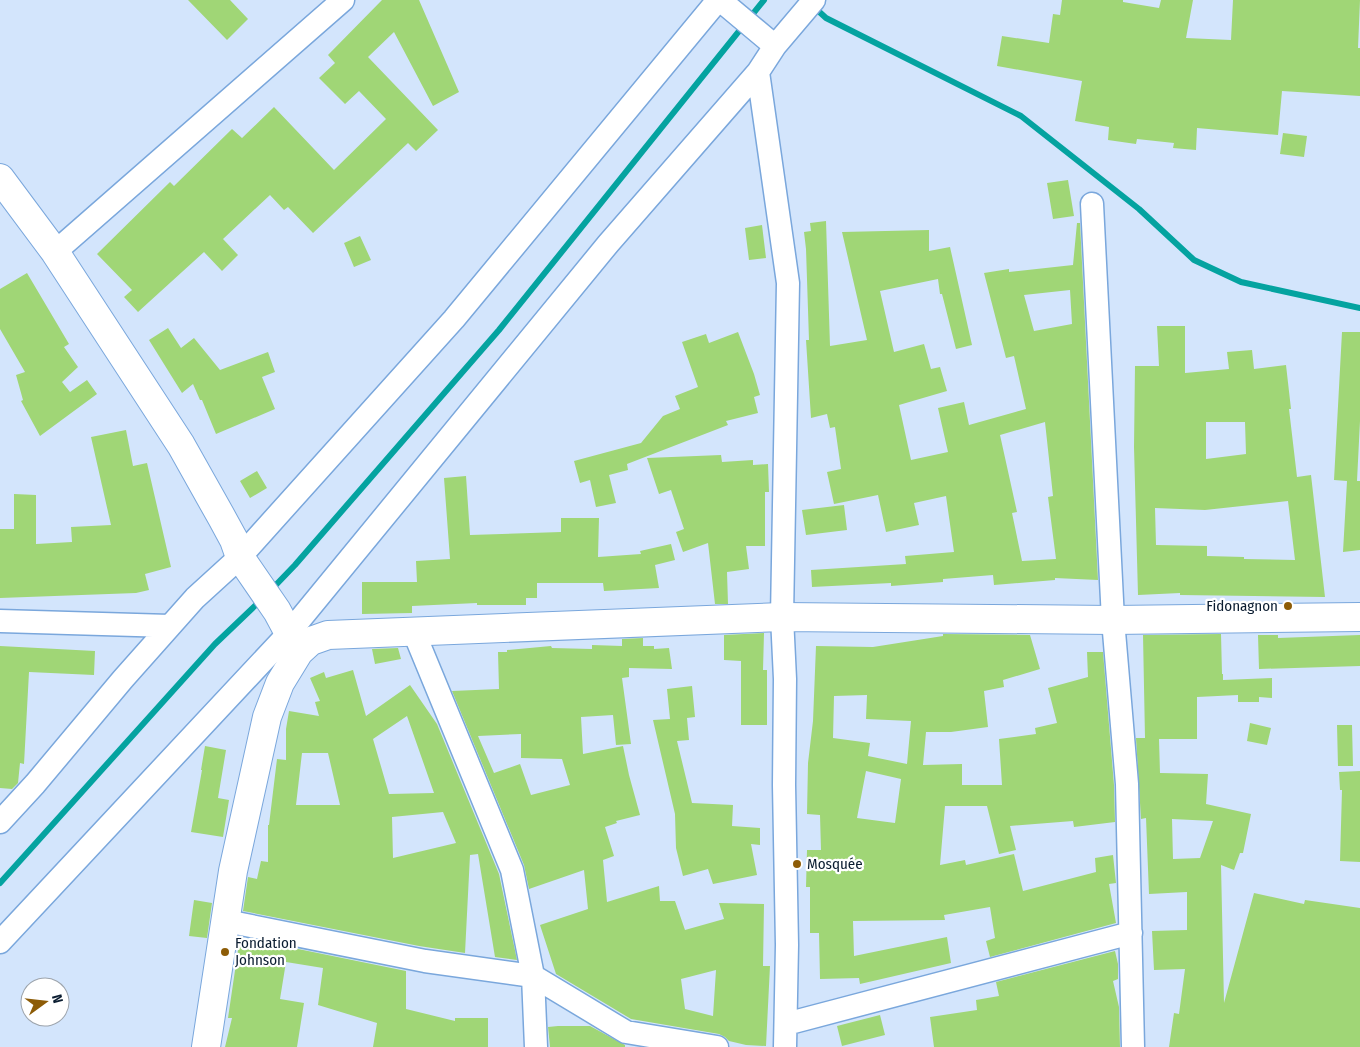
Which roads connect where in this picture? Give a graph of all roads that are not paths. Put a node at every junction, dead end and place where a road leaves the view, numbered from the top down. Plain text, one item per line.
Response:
1 (328, 5) edge
2 (725, 5) edge
3 (810, 6) edge
4 (767, 40) junction
5 (758, 72) junction
6 (0, 178) edge
7 (1092, 204) dead end
8 (55, 252) junction
9 (240, 557) junction
10 (782, 617) junction
11 (1360, 617) edge
12 (1114, 620) junction
13 (0, 621) edge
14 (170, 626) junction
15 (413, 630) junction
16 (288, 632) junction
17 (0, 822) edge
18 (226, 920) junction
19 (1131, 933) junction
20 (0, 942) edge
21 (533, 976) junction
22 (786, 1024) junction
23 (206, 1047) edge
24 (536, 1047) edge
25 (717, 1047) edge
26 (785, 1047) edge
27 (1133, 1047) edge

1 - 8 street
2 - 4 street
2 - 9 street
3 - 4 street
4 - 5 street
5 - 10 street
5 - 16 street
6 - 8 street
7 - 12 street
8 - 9 street
9 - 14 street
9 - 16 street
10 - 12 street
10 - 15 street
10 - 22 street
11 - 12 street
12 - 19 street
13 - 14 street
14 - 17 street
15 - 16 street
15 - 21 street
16 - 18 street
16 - 20 street
18 - 21 street
18 - 23 street
19 - 22 street
19 - 27 street
21 - 24 street
21 - 25 street
22 - 26 street

